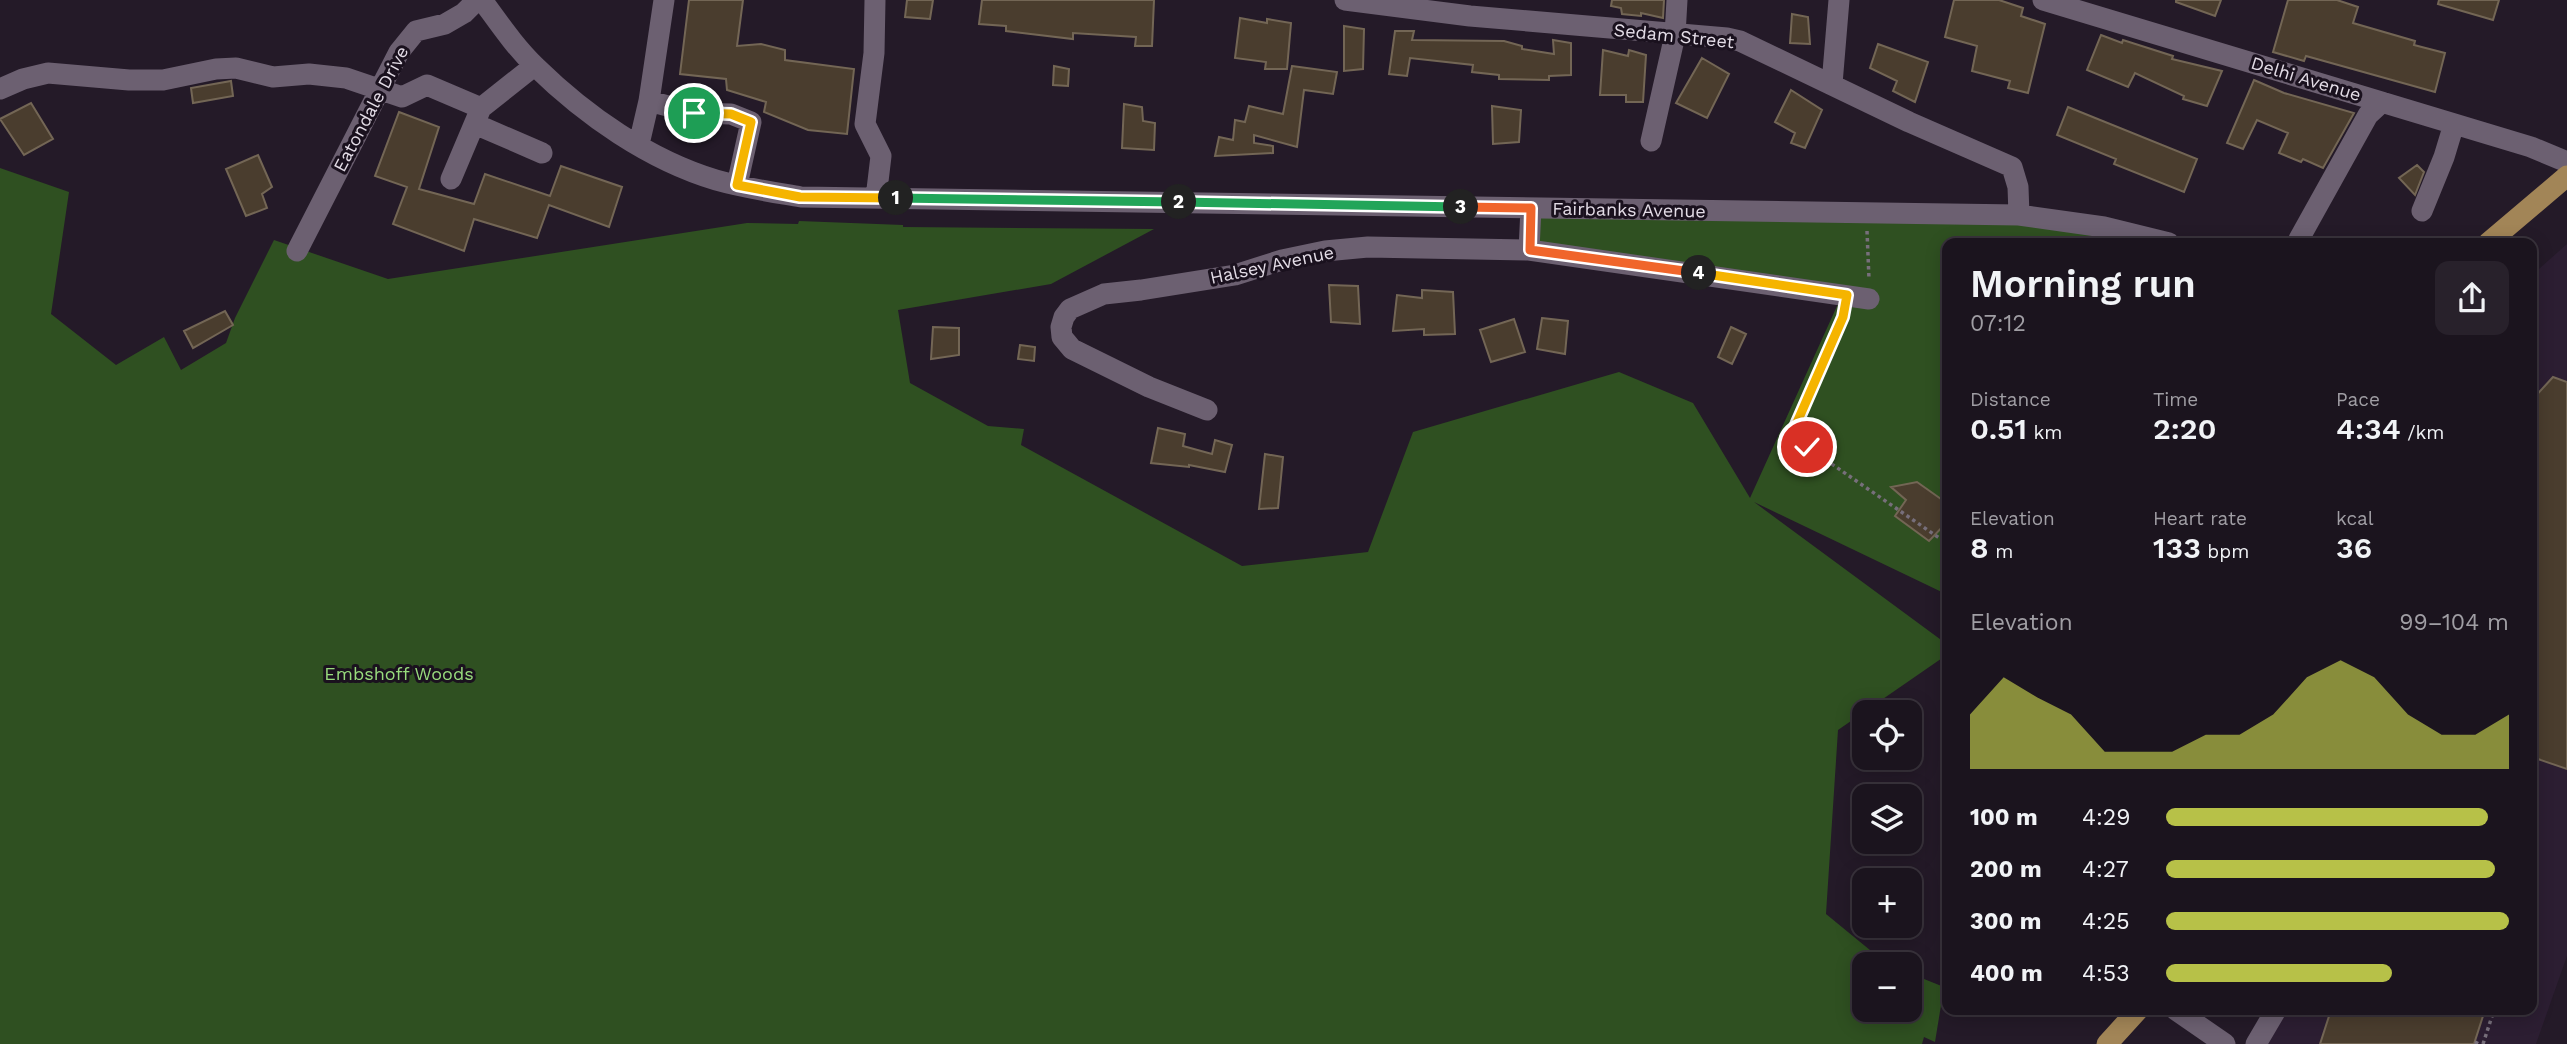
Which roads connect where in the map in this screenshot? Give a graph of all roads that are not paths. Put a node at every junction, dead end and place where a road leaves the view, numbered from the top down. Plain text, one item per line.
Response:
1 (479, 0) edge
2 (664, 0) edge
3 (875, 0) edge
4 (1345, 0) edge
5 (1677, 0) edge
6 (1839, 0) edge
7 (2043, 0) edge
8 (1675, 35) junction
9 (534, 66) junction
10 (1832, 84) junction
11 (0, 89) edge
12 (380, 90) junction
13 (649, 102) junction
14 (2382, 102) junction
15 (478, 116) junction
16 (2454, 124) junction
17 (1651, 141) dead end
18 (639, 144) junction
19 (542, 153) dead end
20 (2567, 163) edge
21 (2567, 176) edge
22 (451, 179) dead end
23 (737, 185) junction
24 (876, 198) junction
25 (1531, 208) junction
26 (2423, 211) dead end
27 (2019, 215) junction
28 (2149, 238) edge
29 (2300, 238) edge
30 (2494, 238) edge
31 (1530, 250) junction
32 (297, 251) dead end
33 (1870, 299) road end
34 (1207, 410) dead end
35 (2133, 1015) edge
36 (2183, 1015) edge
37 (2274, 1015) edge
38 (2107, 1044) edge
39 (2225, 1044) edge
40 (2256, 1044) edge

1 - 9 street, Fairbanks Avenue
1 - 12 street, Eatondale Drive
2 - 13 street
3 - 24 street
4 - 8 street, Sedam Street
5 - 8 street
6 - 10 street
7 - 14 street, Delhi Avenue
8 - 10 street, Sedam Street
8 - 17 street
9 - 15 street
9 - 18 street, Fairbanks Avenue
10 - 27 street, Sedam Street
11 - 12 street
12 - 15 street
12 - 32 street, Eatondale Drive
13 - 18 street
13 - 23 street
14 - 16 street, Delhi Avenue
14 - 29 street
15 - 19 street
15 - 22 street
16 - 20 street, Delhi Avenue
16 - 26 street
18 - 23 street, Fairbanks Avenue
21 - 30 main road
23 - 24 street, Fairbanks Avenue
24 - 25 street, Fairbanks Avenue
25 - 27 street, Fairbanks Avenue
25 - 31 street
27 - 28 street, Fairbanks Avenue
31 - 33 street, Halsey Avenue
31 - 34 street, Halsey Avenue
35 - 38 main road
36 - 39 street
37 - 40 street

